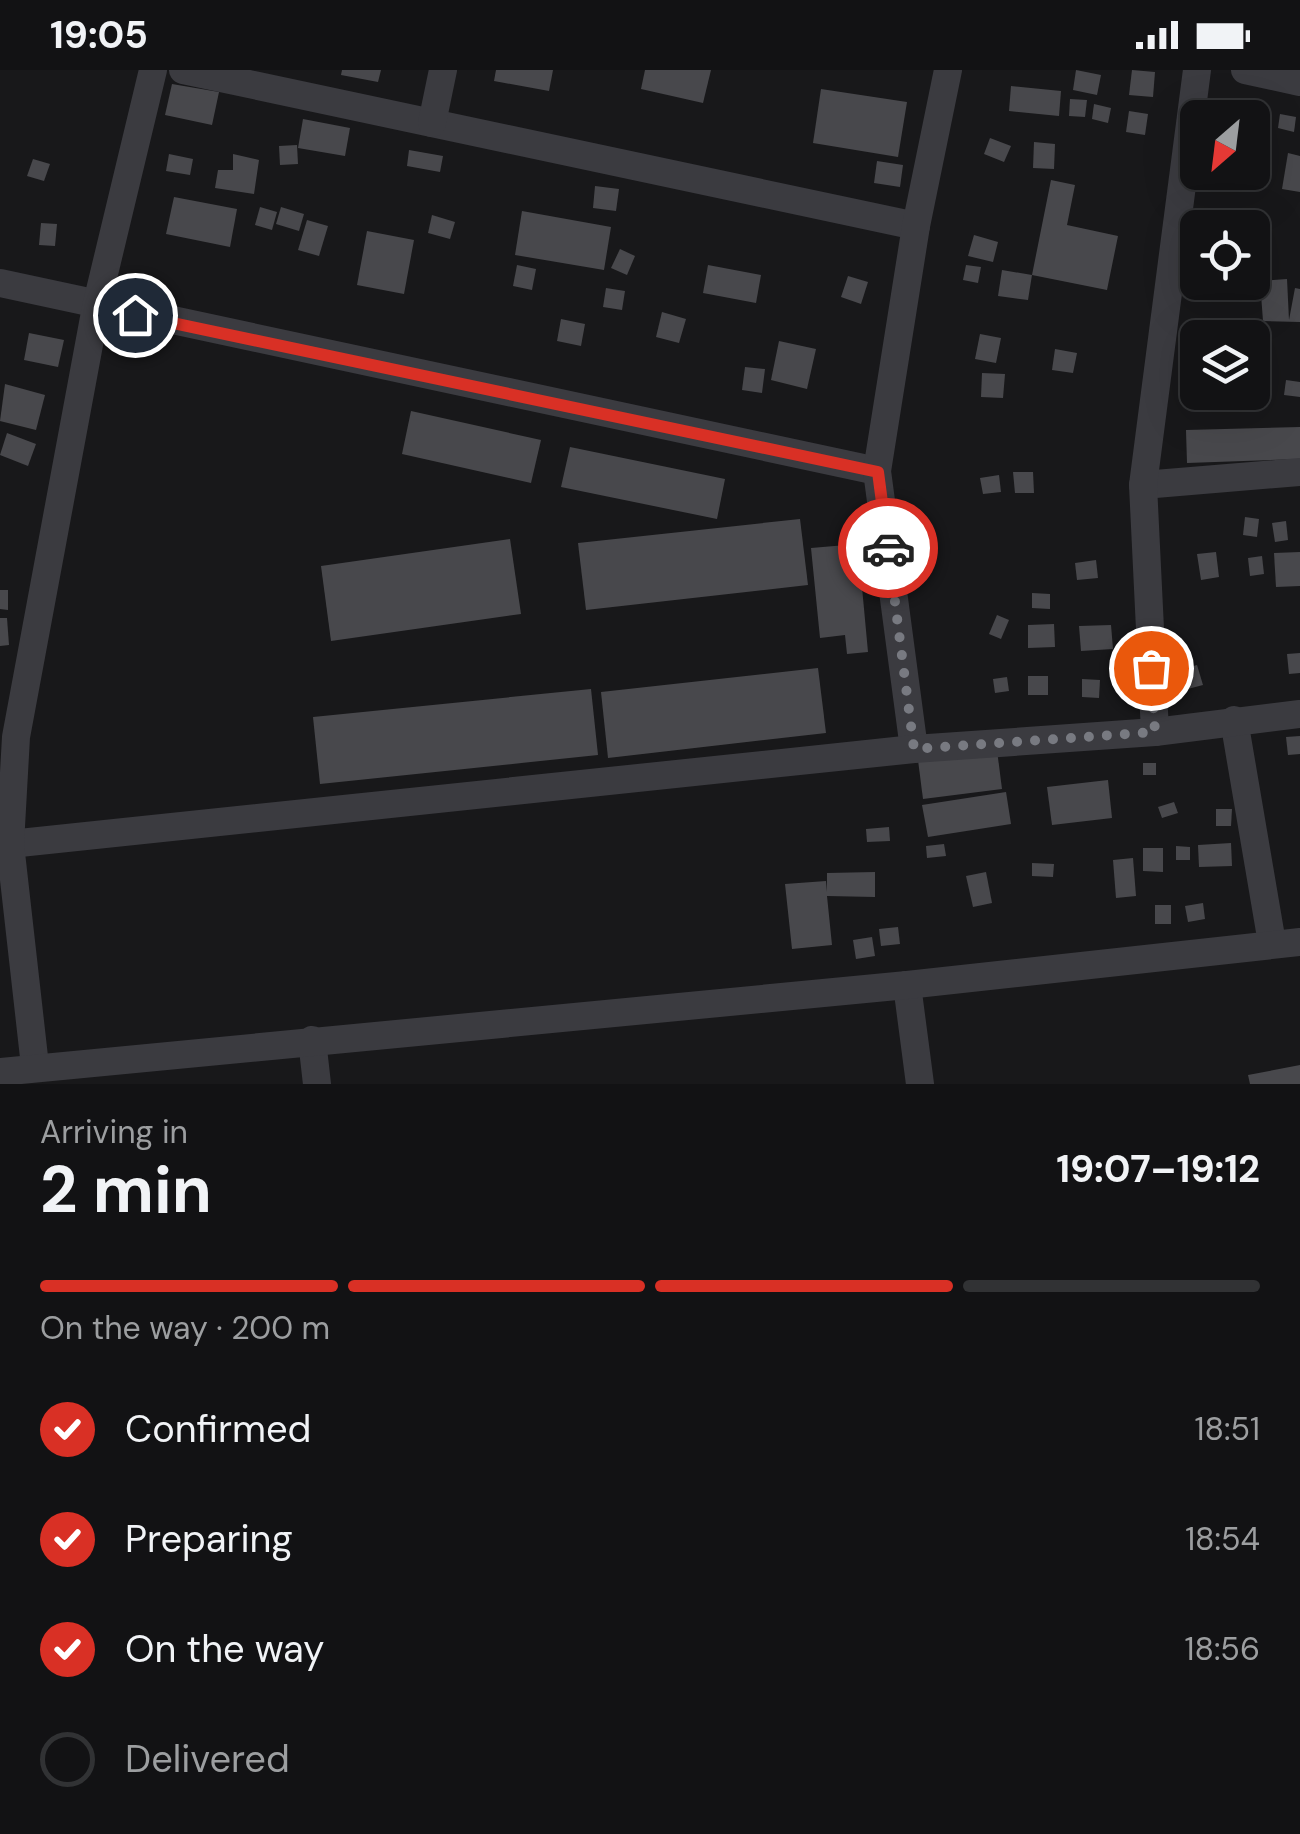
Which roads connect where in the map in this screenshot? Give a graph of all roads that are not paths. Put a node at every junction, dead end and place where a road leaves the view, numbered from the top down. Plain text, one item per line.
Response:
1 (153, 70) edge
2 (183, 70) edge
3 (443, 70) edge
4 (948, 70) edge
5 (1197, 70) edge
6 (1246, 70) edge
7 (1300, 82) edge
8 (432, 123) junction
9 (916, 226) junction
10 (0, 284) edge
11 (96, 307) junction
12 (878, 472) junction
13 (1300, 472) edge
14 (1143, 484) junction
15 (1300, 714) edge
16 (1234, 720) junction
17 (1155, 732) junction
18 (914, 749) junction
19 (10, 844) junction
20 (1286, 943) edge
21 (907, 985) junction
22 (312, 1040) junction
23 (36, 1066) junction
24 (0, 1072) edge
25 (317, 1084) edge
26 (920, 1084) edge

1 - 11 street
2 - 8 street
3 - 8 street
4 - 9 street
5 - 14 street
6 - 7 street
8 - 9 street
9 - 12 street
10 - 11 street
11 - 12 street
11 - 19 street
12 - 18 street
13 - 14 street
14 - 17 street
15 - 16 street
16 - 17 street
16 - 20 street
17 - 18 street
18 - 19 street
19 - 23 street
20 - 21 street
21 - 22 street
21 - 26 street
22 - 23 street
22 - 25 street
23 - 24 street

